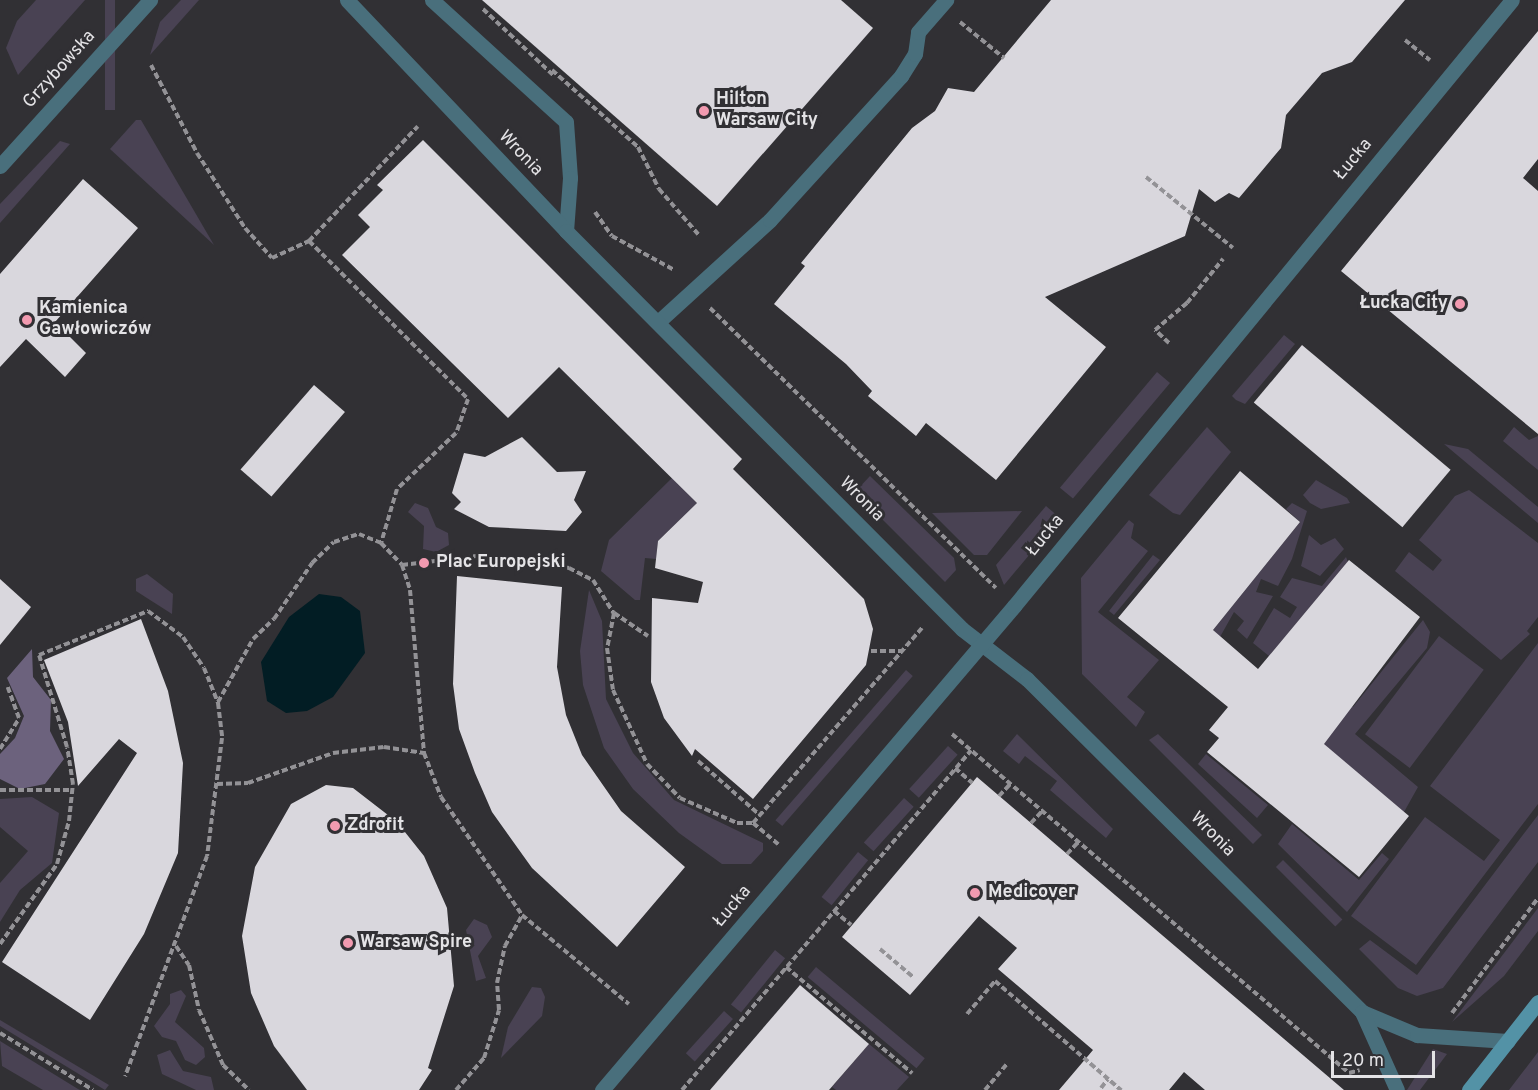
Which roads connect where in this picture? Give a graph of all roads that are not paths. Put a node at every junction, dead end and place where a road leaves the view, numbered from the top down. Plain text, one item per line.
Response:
1 (150, 0) edge
2 (346, 0) edge
3 (432, 0) edge
4 (1512, 0) edge
5 (944, 3) edge
6 (0, 166) edge
7 (566, 231) junction
8 (658, 322) junction
9 (982, 644) junction
10 (1538, 1002) edge
11 (1362, 1012) junction
12 (1508, 1041) junction
13 (602, 1090) edge
14 (1397, 1090) edge
15 (1469, 1090) edge

1 - 6 street, Grzybowska
2 - 7 street, Wronia
3 - 7 street
4 - 9 street, Łucka
5 - 8 street
7 - 8 street, Wronia
8 - 9 street, Wronia
9 - 11 street, Wronia
9 - 13 street, Łucka
10 - 12 main road
11 - 12 street, Wronia
11 - 14 street, Wronia
12 - 15 main road

